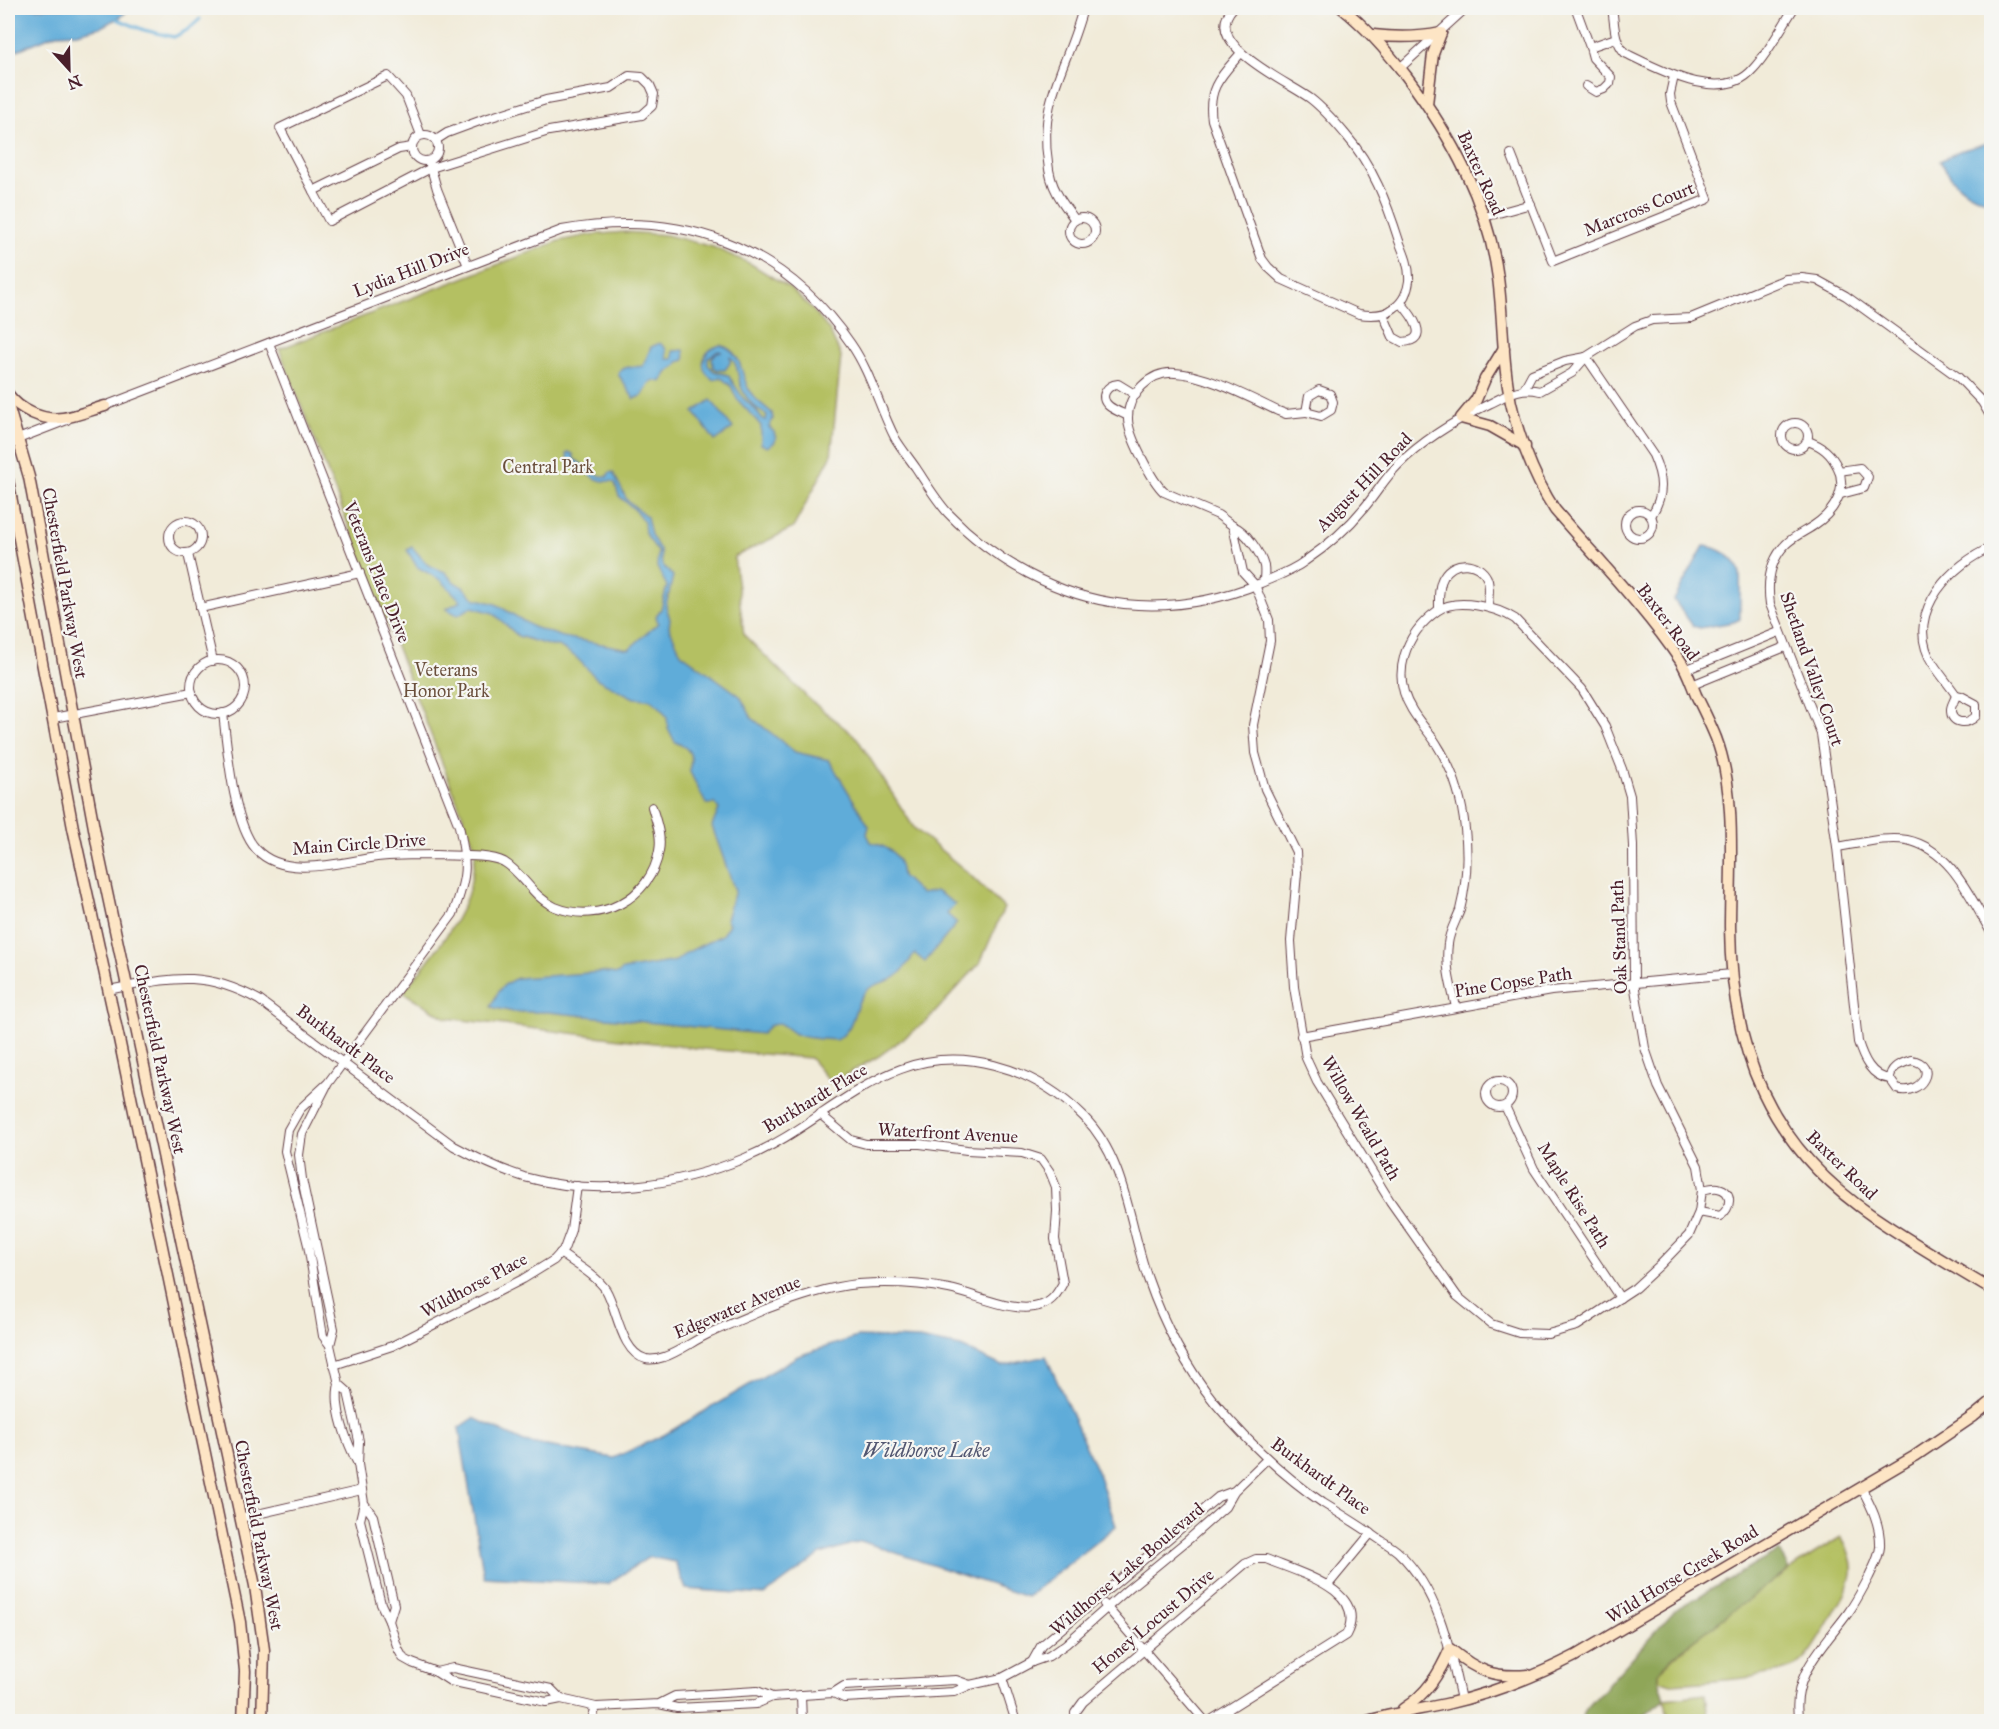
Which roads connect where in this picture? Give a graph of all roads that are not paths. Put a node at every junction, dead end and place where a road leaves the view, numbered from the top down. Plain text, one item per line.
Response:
1 (1083, 8) edge
2 (1233, 8) edge
3 (1342, 8) edge
4 (1466, 8) edge
5 (1612, 8) edge
6 (1794, 8) edge
7 (1576, 9) edge
8 (1225, 12) edge
9 (1441, 33) junction
10 (1373, 35) junction
11 (1616, 38) junction
12 (1590, 47) junction
13 (1241, 53) junction
14 (1400, 68) junction
15 (1674, 76) junction
16 (1586, 86) dead end
17 (1427, 104) junction
18 (421, 135) junction
19 (436, 140) junction
20 (412, 147) junction
21 (1511, 154) dead end
22 (430, 164) junction
23 (313, 191) junction
24 (1531, 204) junction
25 (1484, 217) junction
26 (1075, 220) dead end
27 (468, 266) junction
28 (813, 299) joint
29 (1401, 303) junction
30 (1383, 314) junction
31 (269, 342) junction
32 (1504, 348) junction
33 (1586, 357) junction
34 (1525, 387) junction
35 (8, 394) edge
36 (1509, 394) junction
37 (1136, 395) junction
38 (8, 405) edge
39 (105, 406) junction
40 (1306, 412) dead end
41 (1128, 416) junction
42 (1461, 418) junction
43 (1992, 419) edge
44 (13, 439) edge
45 (1808, 441) dead end
46 (1525, 446) junction
47 (8, 447) edge
48 (1839, 471) junction
49 (8, 480) edge
50 (1841, 494) junction
51 (9, 496) edge
52 (1651, 516) dead end
53 (1233, 526) junction
54 (1992, 547) edge
55 (188, 554) dead end
56 (360, 573) junction
57 (1264, 581) junction
58 (1255, 585) junction
59 (1488, 607) junction
60 (200, 608) junction
61 (1439, 609) junction
62 (1779, 632) junction
63 (1785, 647) junction
64 (213, 661) junction
65 (1685, 670) junction
66 (1692, 685) junction
67 (192, 692) junction
68 (1956, 695) dead end
69 (223, 713) junction
70 (72, 714) junction
71 (53, 718) junction
72 (652, 807) dead end
73 (1837, 847) junction
74 (466, 857) junction
75 (1992, 934) edge
76 (1732, 974) junction
77 (1634, 983) junction
78 (128, 987) junction
79 (108, 990) junction
80 (1456, 1007) junction
81 (1301, 1036) junction
82 (343, 1062) junction
83 (1890, 1080) junction
84 (328, 1083) junction
85 (1505, 1106) dead end
86 (820, 1114) junction
87 (577, 1186) junction
88 (1702, 1190) junction
89 (1699, 1212) junction
90 (560, 1253) junction
91 (1992, 1290) edge
92 (1620, 1298) junction
93 (1051, 1300) joint
94 (330, 1345) junction
95 (334, 1365) junction
96 (1992, 1401) edge
97 (1267, 1459) junction
98 (1861, 1487) junction
99 (362, 1490) junction
100 (1234, 1491) junction
101 (364, 1503) junction
102 (240, 1518) junction
103 (221, 1523) junction
104 (1371, 1533) junction
105 (1328, 1585) junction
106 (1099, 1597) junction
107 (1107, 1607) junction
108 (389, 1621) junction
109 (1144, 1649) junction
110 (1450, 1649) junction
111 (1032, 1662) junction
112 (436, 1672) junction
113 (1539, 1674) junction
114 (1002, 1678) junction
115 (801, 1695) junction
116 (561, 1699) junction
117 (1461, 1700) junction
118 (596, 1707) junction
119 (1398, 1713) junction
120 (8, 1716) edge
121 (1075, 1717) edge
122 (16, 1722) edge
123 (243, 1722) edge
124 (262, 1722) edge
125 (591, 1722) edge
126 (802, 1722) edge
127 (1016, 1722) edge
128 (1207, 1722) edge
129 (1365, 1722) edge
130 (1799, 1722) edge

1 - 26 street
2 - 8 street
3 - 10 street, Baxter Road
4 - 9 street
5 - 11 street
6 - 15 street
7 - 12 street
8 - 13 street
9 - 10 street
9 - 14 street
9 - 17 street
10 - 14 street, Baxter Road
11 - 12 street
11 - 15 street
12 - 16 street
13 - 29 street
13 - 30 street
14 - 17 street, Baxter Road
15 - 24 street, Marcross Court
17 - 25 street, Baxter Road
18 - 19 street
18 - 20 street
18 - 23 street
19 - 22 street
19 - 22 street
20 - 22 street
20 - 23 street
21 - 24 street, Marcross Court
22 - 23 street
22 - 27 street
24 - 25 street
25 - 32 street, Baxter Road
27 - 28 street, Lydia Hill Drive
27 - 31 street, Lydia Hill Drive
28 - 58 street, August Hill Road
29 - 30 street
29 - 30 street
31 - 39 street, Lydia Hill Drive
31 - 56 street, Veterans Place Drive
32 - 36 street, Baxter Road
32 - 42 street
33 - 34 street
33 - 34 street
33 - 43 street
33 - 52 street
34 - 36 street, August Hill Road
35 - 39 street
36 - 42 street, August Hill Road
36 - 46 street, Baxter Road
37 - 40 street
37 - 41 street
37 - 41 street
38 - 44 street, Chesterfield Parkway West
39 - 44 street, Lydia Hill Drive
41 - 53 street
42 - 46 street
42 - 57 street, August Hill Road
44 - 47 street, Lydia Hill Drive
44 - 70 street, Chesterfield Parkway West
45 - 48 street
46 - 65 street, Baxter Road
48 - 50 street
48 - 50 street
49 - 51 street, Chesterfield Parkway West
50 - 62 street, Shetland Valley Court
51 - 71 street, Chesterfield Parkway West
53 - 57 street
53 - 58 street, Willow Weald Path
54 - 68 street
55 - 60 street
56 - 60 street
56 - 74 street, Veterans Place Drive
57 - 58 street, August Hill Road
58 - 81 street, Willow Weald Path
59 - 61 street, Oak Stand Path
59 - 61 street
59 - 77 street, Oak Stand Path
60 - 64 street
61 - 80 street
62 - 63 street, Shetland Valley Court
62 - 65 street
63 - 66 street
63 - 73 street, Shetland Valley Court
64 - 67 street
64 - 69 street
65 - 66 street, Baxter Road
66 - 76 street, Baxter Road
67 - 69 street
67 - 70 street
69 - 74 street, Main Circle Drive
70 - 71 street
70 - 78 street, Chesterfield Parkway West
71 - 79 street, Chesterfield Parkway West
72 - 74 street, Main Circle Drive
73 - 75 street
73 - 83 street, Shetland Valley Court
74 - 82 street, Veterans Place Drive
76 - 77 street, Pine Copse Path
76 - 91 street, Baxter Road
77 - 80 street, Pine Copse Path
77 - 88 street, Oak Stand Path
78 - 79 street, Burkhardt Place
78 - 82 street, Burkhardt Place
78 - 102 street, Chesterfield Parkway West
79 - 103 street, Chesterfield Parkway West
80 - 81 street, Pine Copse Path
81 - 92 street, Willow Weald Path
82 - 84 street, Wildhorse Lake Boulevard
82 - 87 street, Burkhardt Place
83 - 83 street, Shetland Valley Court
84 - 94 street, Wildhorse Lake Boulevard
84 - 94 street, Wildhorse Lake Boulevard
85 - 92 street, Maple Rise Path
86 - 87 street, Burkhardt Place
86 - 93 street, Waterfront Avenue
86 - 97 street, Burkhardt Place
87 - 90 street, Wildhorse Place
88 - 89 street, Oak Stand Path
88 - 89 street
89 - 92 street, Oak Stand Path
90 - 93 street, Edgewater Avenue
90 - 95 street, Wildhorse Place
94 - 95 street, Wildhorse Lake Boulevard
95 - 99 street, Wildhorse Lake Boulevard
96 - 98 street, Wild Horse Creek Road
97 - 100 street, Wildhorse Lake Boulevard
97 - 104 street, Burkhardt Place
98 - 113 street, Wild Horse Creek Road
98 - 130 street
99 - 101 street, Wildhorse Lake Boulevard
99 - 102 street
100 - 106 street, Wildhorse Lake Boulevard
100 - 107 street, Wildhorse Lake Boulevard
101 - 108 street, Wildhorse Lake Boulevard
101 - 108 street, Wildhorse Lake Boulevard
102 - 103 street
102 - 124 street, Chesterfield Parkway West
103 - 123 street, Chesterfield Parkway West
104 - 105 street
104 - 110 street, Burkhardt Place
105 - 109 street, Honey Locust Drive
105 - 128 street
106 - 107 street
106 - 111 street, Wildhorse Lake Boulevard
107 - 109 street
107 - 111 street, Wildhorse Lake Boulevard
108 - 112 street, Wildhorse Lake Boulevard
109 - 121 street, Honey Locust Drive
109 - 128 street
110 - 113 street
110 - 117 street, Burkhardt Place
110 - 119 street
111 - 114 street, Wildhorse Lake Boulevard
112 - 116 street, Wildhorse Lake Boulevard
112 - 116 street, Wildhorse Lake Boulevard
113 - 117 street, Wild Horse Creek Road
114 - 115 street, Wildhorse Lake Boulevard
114 - 127 street
115 - 118 street, Wildhorse Lake Boulevard
115 - 126 street
116 - 118 street, Wildhorse Lake Boulevard
117 - 119 street, Wild Horse Creek Road
118 - 125 street
119 - 129 street, Wild Horse Creek Road
120 - 122 street

